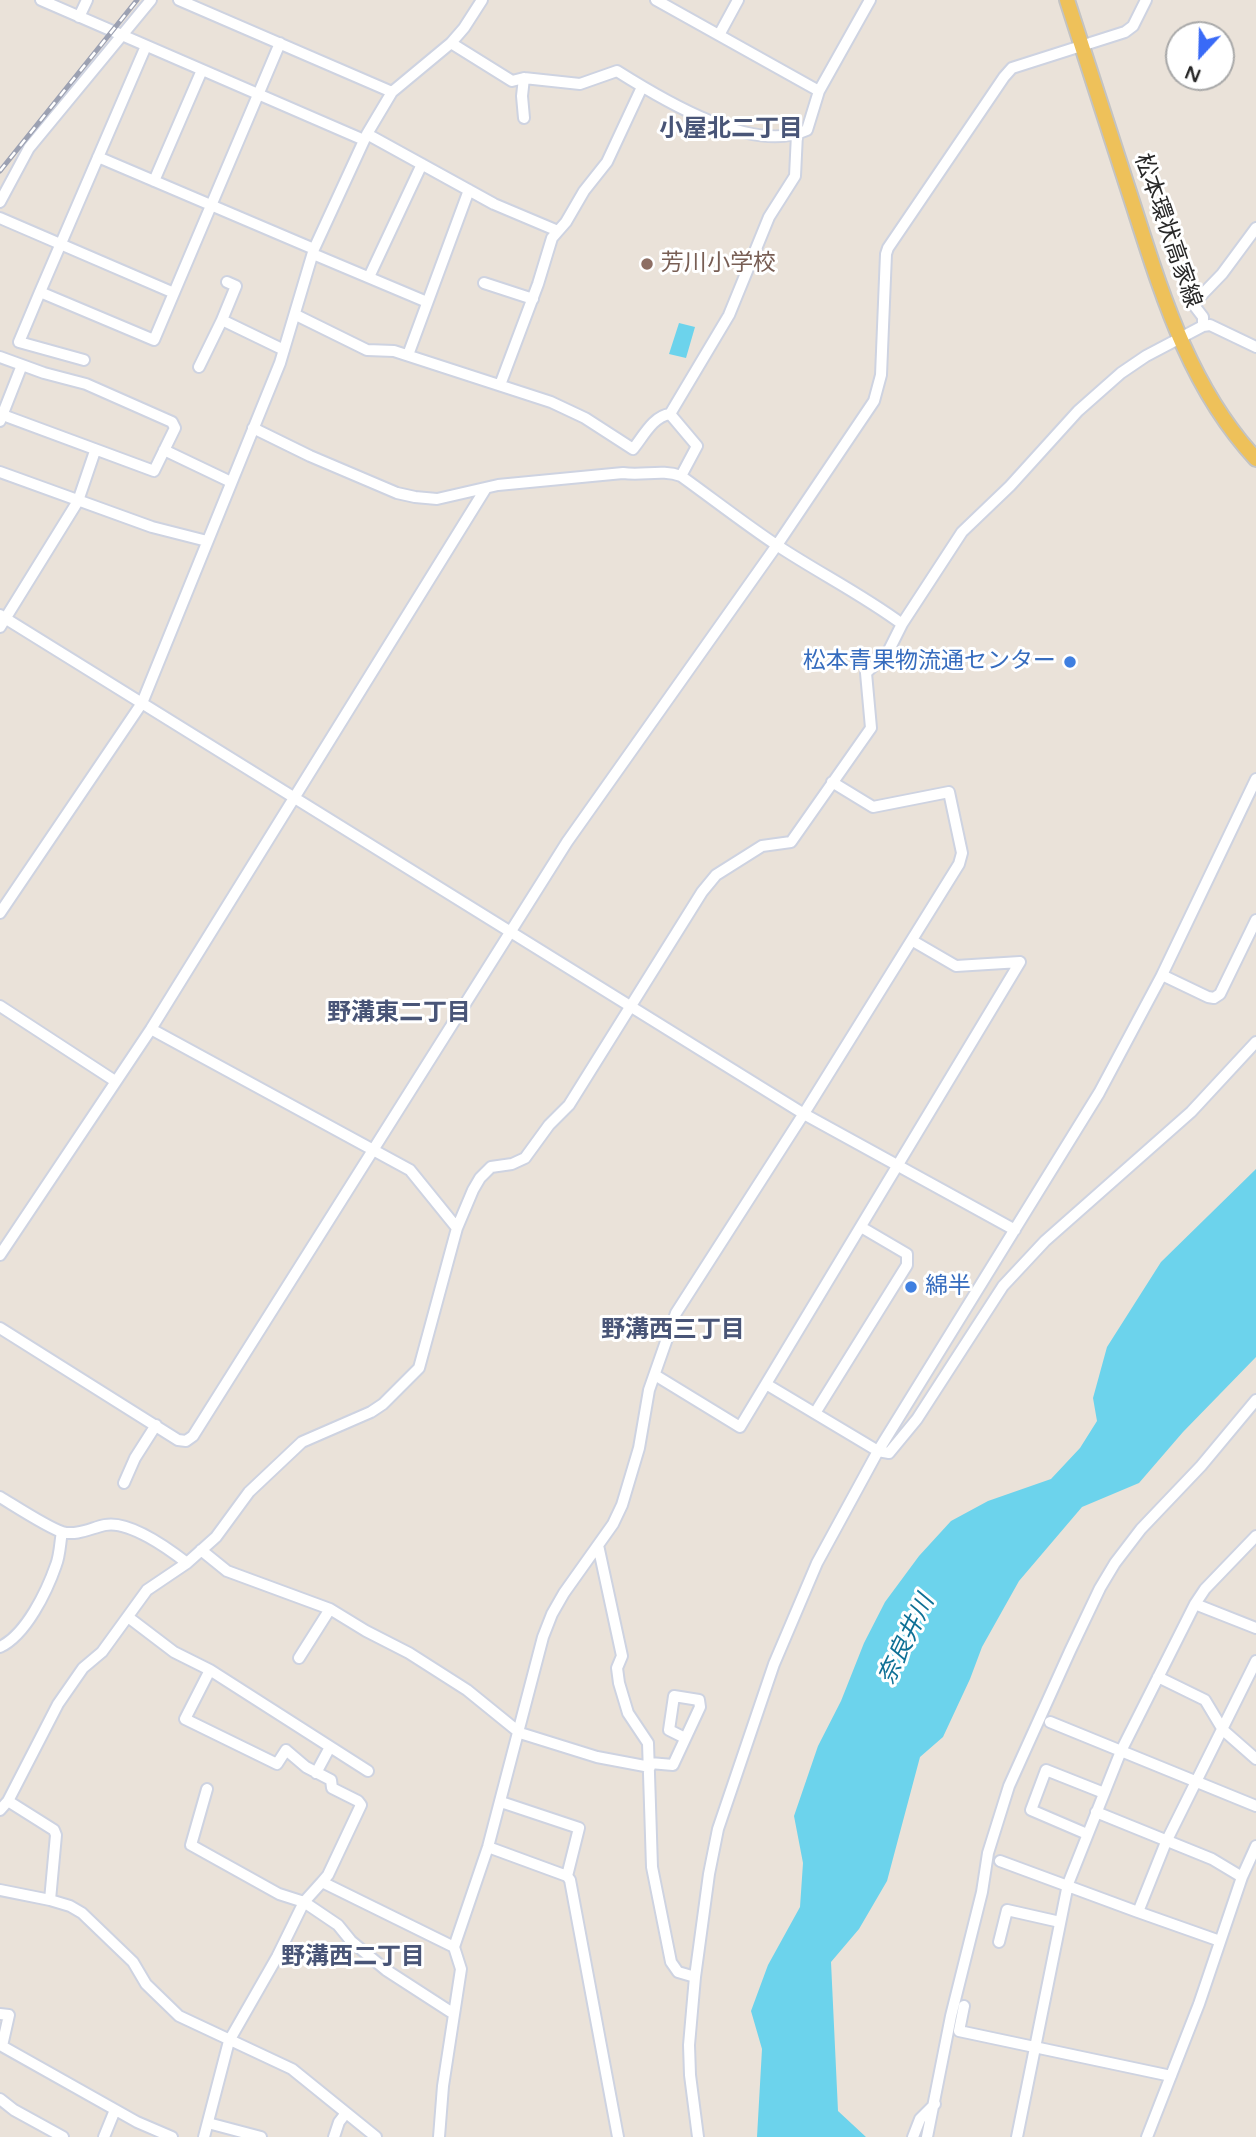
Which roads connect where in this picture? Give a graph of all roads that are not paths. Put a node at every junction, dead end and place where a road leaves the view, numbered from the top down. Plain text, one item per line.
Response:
1 (41, 0) edge
2 (88, 0) edge
3 (151, 0) edge
4 (179, 0) edge
5 (482, 0) edge
6 (738, 0) edge
7 (870, 0) edge
8 (1067, 0) edge
9 (1146, 0) edge
10 (664, 2) edge
11 (79, 18) junction
12 (719, 35) junction
13 (122, 36) junction
14 (280, 43) junction
15 (451, 43) junction
16 (146, 46) junction
17 (1082, 46) junction
18 (202, 70) junction
19 (524, 78) junction
20 (642, 87) junction
21 (820, 91) junction
22 (392, 92) junction
23 (257, 94) junction
24 (524, 118) dead end
25 (797, 134) junction
26 (365, 137) junction
27 (98, 157) junction
28 (422, 164) junction
29 (154, 181) junction
30 (469, 190) junction
31 (0, 202) edge
32 (210, 205) junction
33 (0, 218) edge
34 (1256, 228) edge
35 (558, 231) junction
36 (61, 244) junction
37 (313, 251) junction
38 (369, 277) junction
39 (227, 282) dead end
40 (484, 283) dead end
41 (40, 292) junction
42 (174, 293) junction
43 (533, 299) junction
44 (427, 302) junction
45 (296, 315) junction
46 (222, 320) junction
47 (1203, 326) junction
48 (1180, 339) junction
49 (1256, 347) edge
50 (284, 350) junction
51 (408, 355) junction
52 (0, 357) edge
53 (84, 360) dead end
54 (22, 365) junction
55 (200, 367) dead end
56 (500, 385) junction
57 (670, 414) junction
58 (1, 417) edge
59 (253, 428) junction
60 (164, 450) junction
61 (96, 451) junction
62 (1256, 459) edge
63 (0, 472) edge
64 (681, 476) junction
65 (231, 482) junction
66 (486, 488) junction
67 (78, 501) junction
68 (207, 541) junction
69 (777, 545) junction
70 (2, 620) edge
71 (902, 624) junction
72 (142, 703) junction
73 (1256, 779) edge
74 (832, 782) junction
75 (295, 798) junction
76 (0, 913) edge
77 (1256, 920) edge
78 (510, 930) junction
79 (913, 941) junction
80 (1162, 975) junction
81 (0, 1006) edge
82 (630, 1006) junction
83 (151, 1029) junction
84 (1256, 1042) edge
85 (115, 1081) junction
86 (804, 1114) junction
87 (372, 1150) junction
88 (898, 1166) junction
89 (861, 1227) junction
90 (457, 1228) junction
91 (1015, 1230) junction
92 (0, 1255) edge
93 (0, 1328) edge
94 (655, 1375) junction
95 (765, 1384) junction
96 (1256, 1400) edge
97 (815, 1413) junction
98 (156, 1425) junction
99 (878, 1451) junction
100 (124, 1483) dead end
101 (0, 1497) edge
102 (62, 1532) junction
103 (1256, 1536) edge
104 (598, 1545) junction
105 (201, 1550) junction
106 (187, 1563) junction
107 (1195, 1604) junction
108 (330, 1609) junction
109 (128, 1617) junction
110 (1256, 1628) edge
111 (0, 1647) edge
112 (299, 1658) dead end
113 (1256, 1661) edge
114 (210, 1670) junction
115 (1158, 1677) junction
116 (1050, 1722) dead end
117 (1223, 1730) junction
118 (520, 1733) junction
119 (685, 1738) dead end
120 (330, 1747) junction
121 (1121, 1751) junction
122 (1256, 1759) edge
123 (650, 1765) junction
124 (368, 1771) dead end
125 (316, 1773) junction
126 (1195, 1781) junction
127 (207, 1789) dead end
128 (1104, 1793) junction
129 (8, 1801) junction
130 (501, 1802) junction
131 (1256, 1806) edge
132 (0, 1810) edge
133 (1096, 1812) junction
134 (1087, 1833) junction
135 (1166, 1842) junction
136 (1256, 1846) edge
137 (488, 1847) junction
138 (1000, 1861) dead end
139 (567, 1876) junction
140 (1242, 1877) junction
141 (322, 1882) junction
142 (1068, 1884) junction
143 (0, 1890) edge
144 (50, 1900) junction
145 (304, 1902) junction
146 (1138, 1912) junction
147 (1060, 1922) junction
148 (1220, 1941) junction
149 (999, 1942) dead end
150 (454, 1947) junction
151 (695, 1977) junction
152 (964, 2006) dead end
153 (0, 2014) edge
154 (454, 2014) junction
155 (229, 2041) junction
156 (1034, 2047) junction
157 (1, 2049) edge
158 (1171, 2076) junction
159 (0, 2099) edge
160 (934, 2104) junction
161 (116, 2110) junction
162 (346, 2112) junction
163 (208, 2123) junction
164 (63, 2137) edge
165 (104, 2137) edge
166 (172, 2137) edge
167 (204, 2137) edge
168 (261, 2137) edge
169 (334, 2137) edge
170 (376, 2137) edge
171 (439, 2137) edge
172 (618, 2137) edge
173 (698, 2137) edge
174 (914, 2137) edge
175 (928, 2137) edge
176 (1017, 2137) edge
177 (1147, 2137) edge

1 - 11 street
2 - 11 street
3 - 13 street
4 - 14 street
5 - 15 street
6 - 12 street
7 - 21 street
8 - 17 main road, 松本環状高家線
9 - 17 street
10 - 12 street
11 - 13 street
12 - 21 street
13 - 16 street
13 - 31 street
14 - 22 street
14 - 23 street
15 - 19 street
15 - 22 street
16 - 18 street
16 - 27 street
17 - 48 main road, 松本環状高家線
17 - 69 street
18 - 23 street
18 - 29 street
19 - 20 street
19 - 24 street
20 - 25 street
20 - 35 street
21 - 25 street
22 - 26 street
23 - 26 street
23 - 32 street
25 - 57 street
26 - 28 street
26 - 37 street
27 - 29 street
27 - 36 street
28 - 30 street
28 - 38 street
29 - 32 street
30 - 35 street
30 - 44 street
32 - 37 street
32 - 42 street
33 - 36 street
34 - 47 street
35 - 43 street
36 - 41 street
36 - 42 street
37 - 38 street
37 - 45 street
38 - 44 street
39 - 46 street
40 - 43 street
41 - 42 street
41 - 53 street
43 - 56 street
44 - 51 street
45 - 50 street
45 - 51 street
46 - 50 street
46 - 55 street
47 - 48 street
47 - 49 street
48 - 62 main road, 松本環状高家線
48 - 71 street
50 - 59 street
51 - 56 street
52 - 54 street
54 - 58 street
54 - 60 street
56 - 57 street
57 - 64 street
58 - 61 street
59 - 65 street
59 - 66 street
60 - 61 street
60 - 65 street
61 - 67 street
63 - 67 street
64 - 66 street
64 - 69 street
65 - 68 street
66 - 75 street
67 - 68 street
67 - 70 street
68 - 72 street
69 - 71 street
69 - 78 street
70 - 72 street
71 - 74 street
72 - 75 street
72 - 76 street
73 - 80 street
74 - 79 street
74 - 82 street
75 - 78 street
75 - 83 street
77 - 80 street
78 - 82 street
78 - 87 street
79 - 86 street
79 - 88 street
80 - 91 street
81 - 85 street
82 - 86 street
82 - 90 street
83 - 85 street
83 - 87 street
84 - 99 street
85 - 92 street
86 - 88 street
86 - 94 street
87 - 90 street
87 - 98 street
88 - 89 street
88 - 91 street
89 - 95 street
89 - 97 street
90 - 105 street
91 - 99 street
93 - 98 street
94 - 95 street
94 - 104 street
95 - 97 street
96 - 160 street
97 - 99 street
98 - 100 street
99 - 151 street
101 - 102 street
102 - 106 street
102 - 111 street
103 - 107 street
104 - 118 street
104 - 123 street
105 - 106 street
105 - 108 street
106 - 109 street
107 - 110 street
107 - 115 street
108 - 112 street
108 - 118 street
109 - 114 street
109 - 129 street
113 - 117 street
114 - 120 street
114 - 125 street
115 - 117 street
115 - 121 street
116 - 121 street
117 - 122 street
117 - 126 street
118 - 123 street
118 - 130 street
119 - 123 street
120 - 124 street
120 - 125 street
121 - 126 street
121 - 128 street
123 - 151 street
125 - 141 street
126 - 131 street
126 - 135 street
127 - 145 street
128 - 133 street
128 - 134 street
129 - 132 street
129 - 144 street
130 - 137 street
130 - 139 street
133 - 134 street
133 - 135 street
134 - 142 street
135 - 140 street
135 - 146 street
136 - 140 street
137 - 139 street
137 - 150 street
138 - 142 street
139 - 172 street
140 - 148 street
141 - 145 street
141 - 150 street
142 - 146 street
142 - 147 street
143 - 144 street
144 - 155 street
145 - 154 street
145 - 155 street
146 - 148 street
147 - 149 street
147 - 156 street
148 - 158 street
150 - 154 street
151 - 173 street
152 - 156 street
153 - 157 street
154 - 171 street
155 - 162 street
155 - 163 street
156 - 158 street
156 - 176 street
157 - 161 street
158 - 177 street
159 - 164 street
160 - 174 street
160 - 175 street
161 - 165 street
161 - 166 street
162 - 169 street
162 - 170 street
163 - 167 street
163 - 168 street

